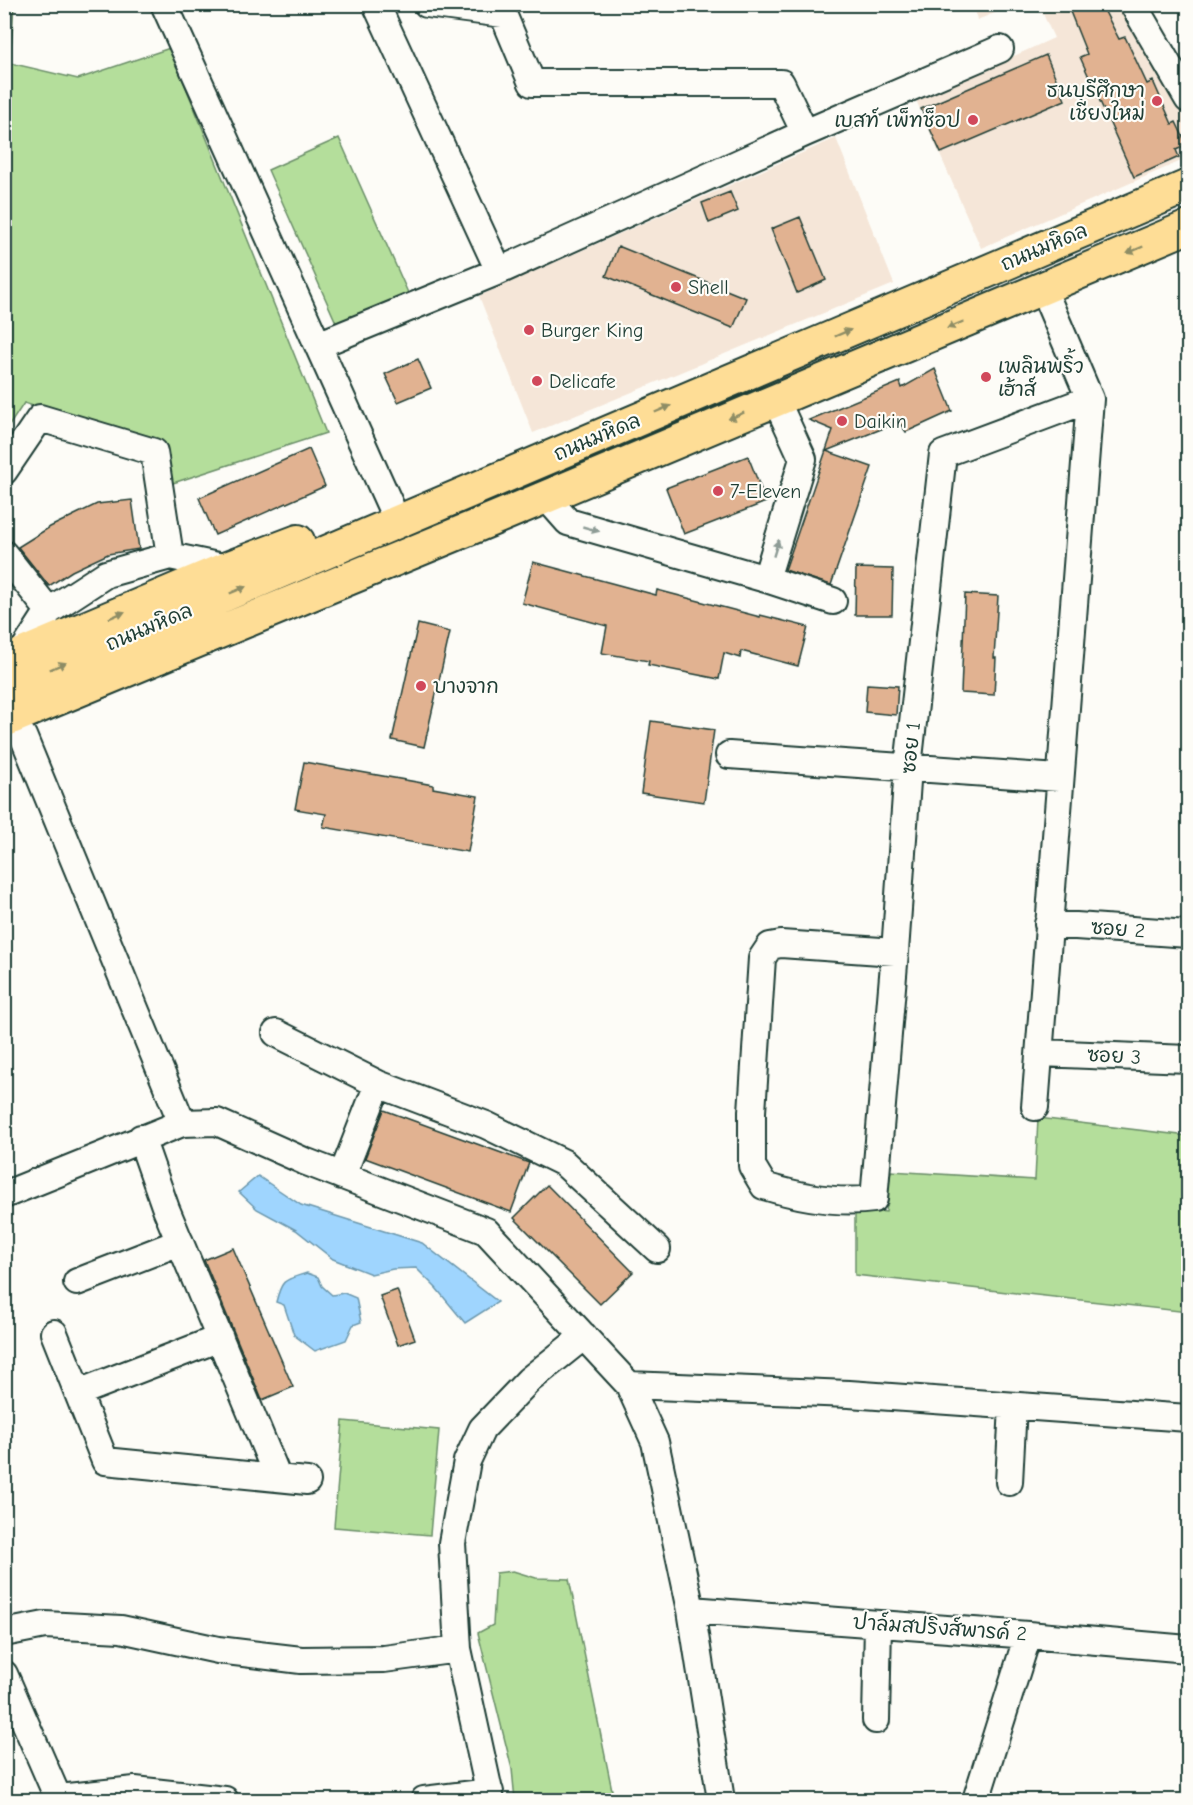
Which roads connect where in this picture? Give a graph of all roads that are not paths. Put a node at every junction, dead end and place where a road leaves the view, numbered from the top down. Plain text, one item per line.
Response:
1 (164, 4) edge
2 (376, 4) edge
3 (427, 4) edge
4 (1133, 4) edge
5 (1151, 4) edge
6 (1000, 49) dead end
7 (1186, 81) edge
8 (805, 133) junction
9 (1188, 186) edge
10 (1188, 227) edge
11 (499, 271) junction
12 (1043, 289) junction
13 (318, 345) junction
14 (1090, 399) junction
15 (776, 400) junction
16 (4, 471) edge
17 (494, 481) junction
18 (545, 496) junction
19 (390, 505) junction
20 (4, 554) edge
21 (171, 556) junction
22 (227, 568) junction
23 (766, 579) junction
24 (833, 601) dead end
25 (49, 611) junction
26 (12, 659) edge
27 (4, 689) edge
28 (11, 733) edge
29 (729, 755) dead end
30 (908, 767) junction
31 (1059, 778) junction
32 (1048, 924) junction
33 (1188, 934) edge
34 (896, 952) junction
35 (276, 1033) dead end
36 (1040, 1053) junction
37 (1188, 1059) edge
38 (378, 1084) junction
39 (1035, 1107) dead end
40 (182, 1123) junction
41 (141, 1138) junction
42 (342, 1176) junction
43 (4, 1195) edge
44 (180, 1242) junction
45 (657, 1249) dead end
46 (77, 1282) dead end
47 (54, 1333) dead end
48 (584, 1336) junction
49 (220, 1338) junction
50 (629, 1384) junction
51 (78, 1393) junction
52 (1013, 1406) junction
53 (1188, 1418) edge
54 (278, 1478) junction
55 (307, 1481) dead end
56 (1009, 1482) dead end
57 (691, 1610) junction
58 (878, 1624) junction
59 (4, 1633) edge
60 (1028, 1635) junction
61 (458, 1649) junction
62 (1188, 1649) edge
63 (4, 1674) edge
64 (876, 1720) dead end
65 (491, 1796) edge
66 (225, 1800) edge
67 (424, 1800) edge
68 (721, 1800) edge
69 (976, 1800) edge

1 - 13 street
2 - 11 street
3 - 8 street
4 - 7 street
5 - 7 street
6 - 8 street
8 - 11 street
17 -> 9 main road, ถนนมหิดล
10 -> 12 main road, ถนนมหิดล
11 - 13 street
12 - 14 street
12 -> 15 main road, ถนนมหิดล
13 - 19 street
14 - 30 street, ซอย 1
14 - 31 street
15 -> 18 main road, ถนนมหิดล
23 -> 15 street
16 - 21 street
17 - 19 main road
27 -> 17 main road, ถนนมหิดล
18 -> 23 street
18 - 28 main road, ถนนมหิดล
19 - 22 main road
20 - 25 street
21 - 22 street
21 - 25 street
26 -> 22 main road
23 - 24 street
25 - 26 street
28 - 40 street
29 - 30 street
30 - 31 street
30 - 34 street, ซอย 1
31 - 32 street
32 - 33 street, ซอย 2
32 - 36 street
34 - 34 street, ซอย 1
35 - 38 street
36 - 37 street, ซอย 3
36 - 39 street
38 - 42 street
38 - 45 street
40 - 41 street
40 - 42 street
41 - 43 street
41 - 44 street
42 - 48 street
44 - 46 street
44 - 49 street
47 - 51 street
48 - 50 street
48 - 61 street
49 - 51 street
49 - 54 street
50 - 52 street
50 - 57 street
51 - 54 street
52 - 53 street
52 - 56 street
54 - 55 street
57 - 58 street, ปาล์มสปริงส์พารค์ 2
57 - 68 street
58 - 60 street, ปาล์มสปริงส์พารค์ 2
58 - 64 street
59 - 61 street
60 - 62 street, ปาล์มสปริงส์พารค์ 2
60 - 69 street
61 - 65 street
63 - 66 street
65 - 67 street

